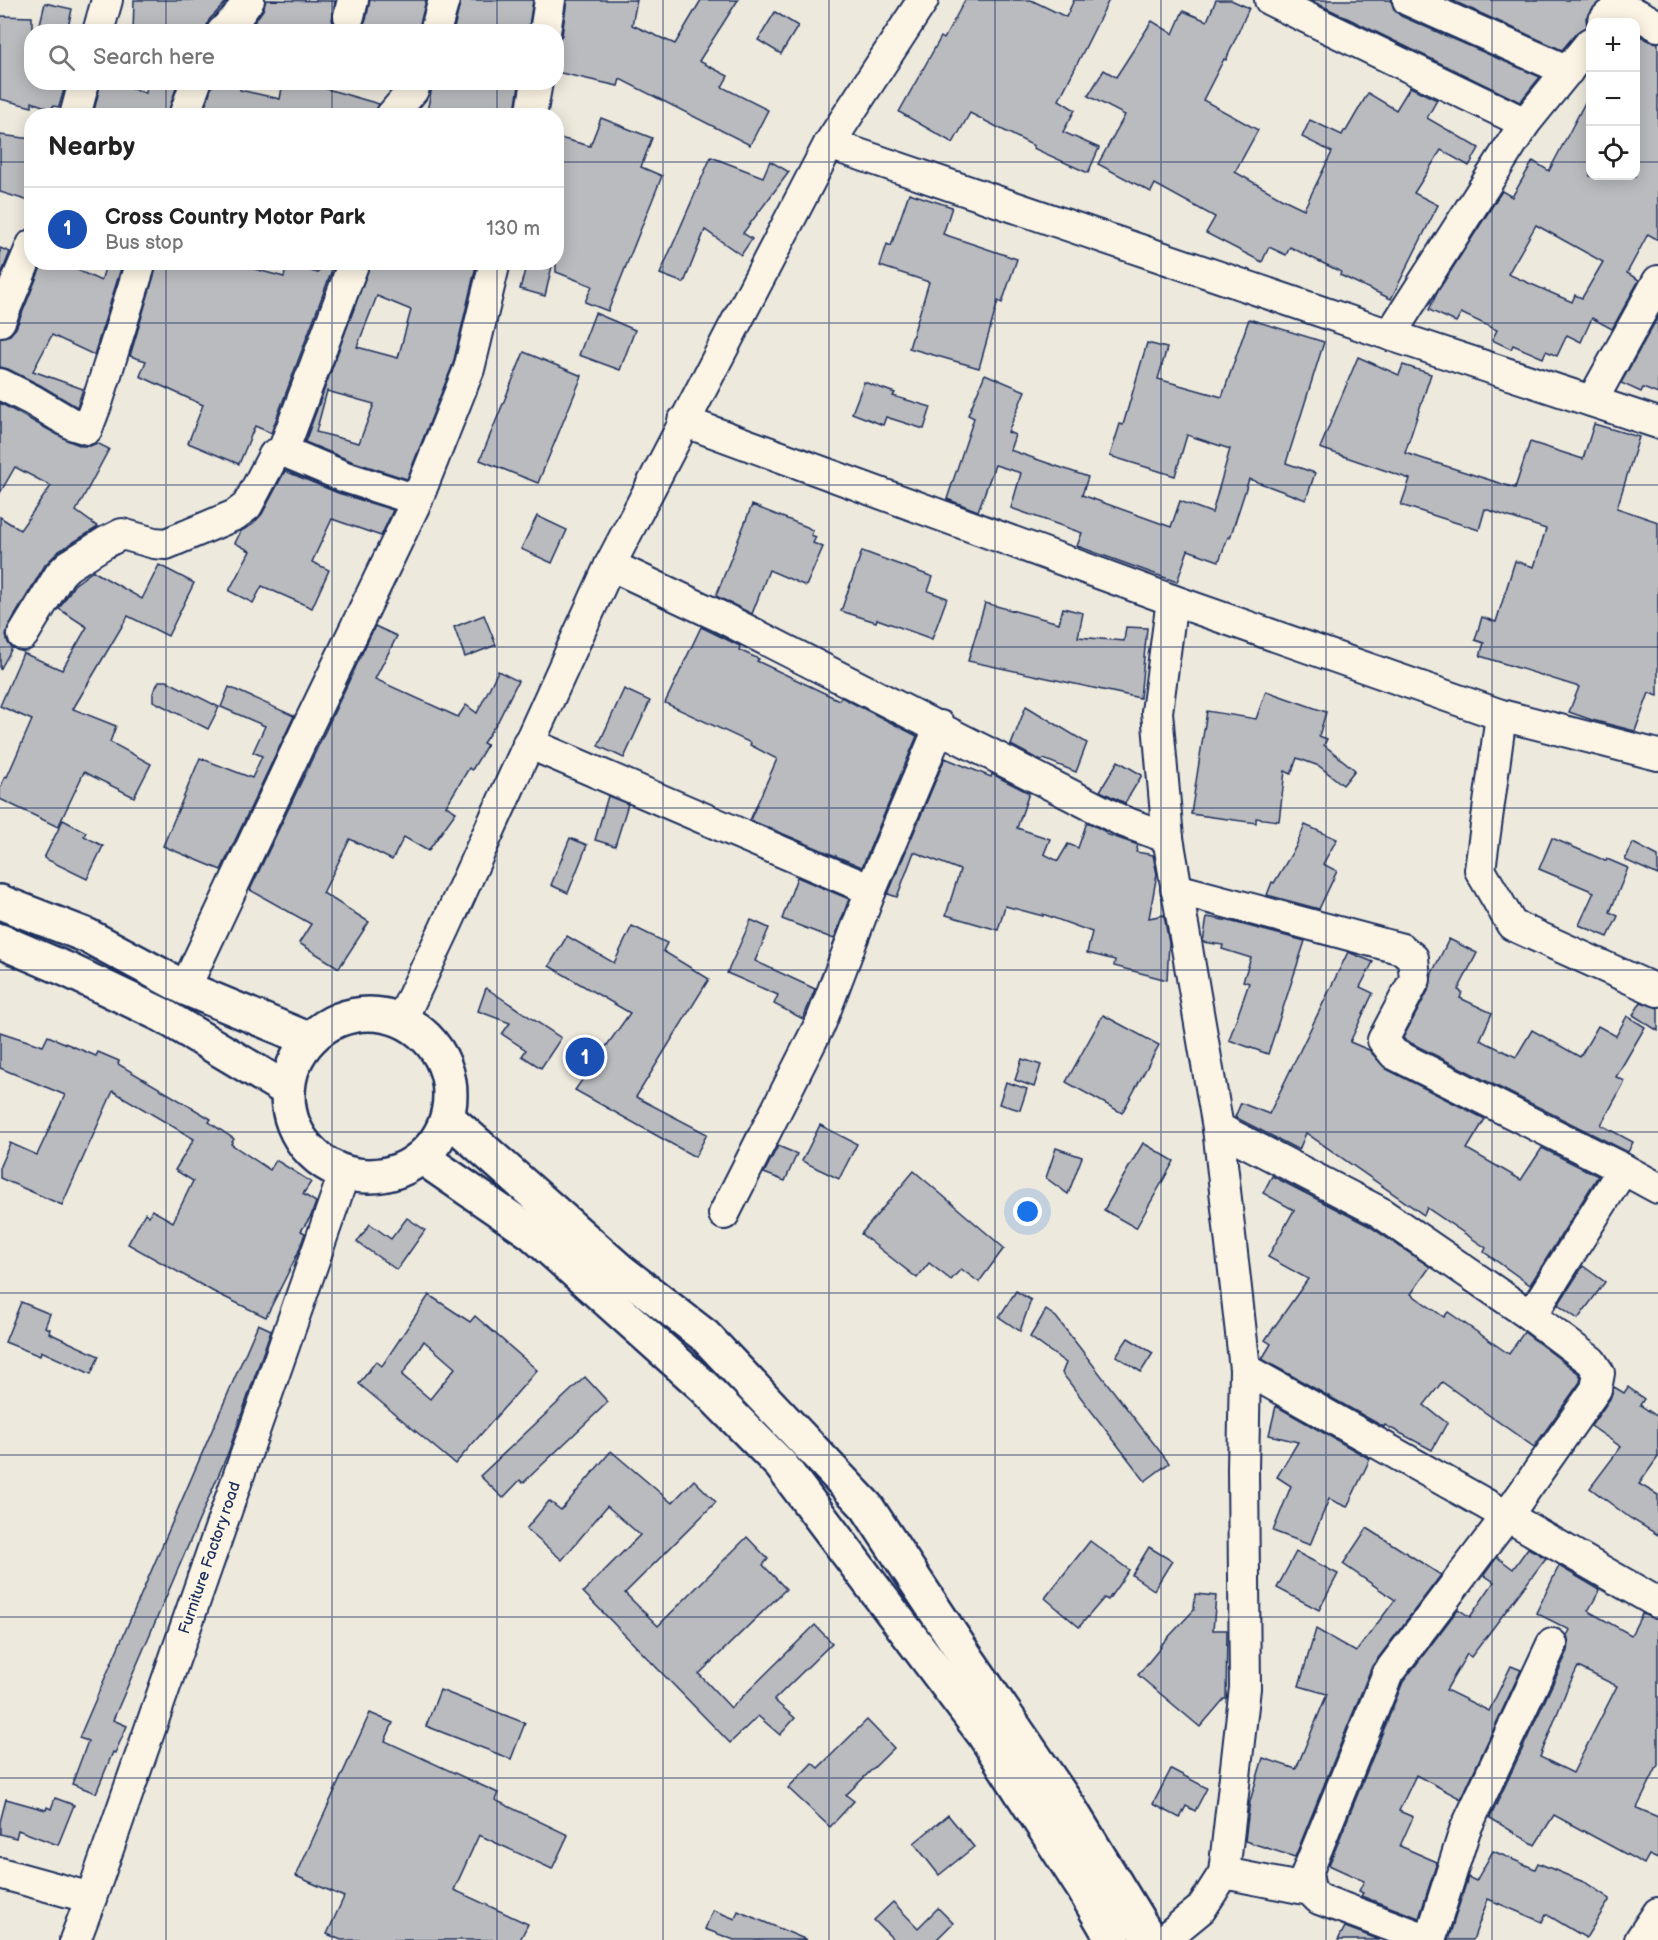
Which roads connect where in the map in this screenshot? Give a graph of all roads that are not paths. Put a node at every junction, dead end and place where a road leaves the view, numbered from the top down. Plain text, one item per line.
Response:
1 (107, 0) edge
2 (249, 0) edge
3 (444, 0) edge
4 (550, 0) edge
5 (923, 0) edge
6 (1270, 0) edge
7 (1408, 0) edge
8 (1606, 18) edge
9 (100, 24) edge
10 (230, 24) edge
11 (437, 24) edge
12 (546, 24) edge
13 (1658, 26) edge
14 (1586, 48) edge
15 (1568, 71) junction
16 (82, 90) edge
17 (193, 90) edge
18 (414, 90) edge
19 (536, 90) edge
20 (77, 108) edge
21 (187, 108) edge
22 (398, 108) edge
23 (532, 108) edge
24 (1525, 123) junction
25 (829, 144) junction
26 (24, 263) edge
27 (139, 270) edge
28 (351, 270) edge
29 (493, 270) edge
30 (1658, 281) edge
31 (0, 321) edge
32 (1390, 336) junction
33 (0, 384) edge
34 (1592, 401) junction
35 (683, 422) junction
36 (1658, 423) edge
37 (283, 451) junction
38 (417, 500) junction
39 (610, 565) junction
40 (1172, 600) junction
41 (23, 635) dead end
42 (1501, 715) junction
43 (940, 726) junction
44 (528, 743) junction
45 (1658, 755) edge
46 (1168, 838) junction
47 (1176, 889) junction
48 (871, 891) junction
49 (0, 902) edge
50 (0, 941) edge
51 (185, 988) junction
52 (1658, 991) edge
53 (402, 1019) junction
54 (308, 1039) junction
55 (286, 1089) junction
56 (448, 1118) junction
57 (1218, 1128) junction
58 (423, 1158) junction
59 (1623, 1168) junction
60 (344, 1174) junction
61 (1658, 1188) edge
62 (724, 1214) dead end
63 (1531, 1316) junction
64 (1245, 1370) junction
65 (1507, 1516) junction
66 (1658, 1603) edge
67 (1552, 1644) dead end
68 (0, 1873) edge
69 (1224, 1873) junction
70 (1310, 1890) junction
71 (91, 1898) junction
72 (1658, 1912) edge
73 (75, 1940) edge
74 (1113, 1940) edge
75 (1150, 1940) edge
76 (1163, 1940) edge
77 (1430, 1940) edge
78 (1640, 1940) edge

1 - 9 street
2 - 10 street
3 - 11 street
4 - 12 street
5 - 25 street
6 - 24 street
7 - 15 street
8 - 13 street
14 - 15 street
15 - 24 street
16 - 20 street
17 - 21 street
18 - 22 street
19 - 23 street
24 - 32 street
25 - 32 street
25 - 35 street
26 - 31 street
27 - 33 street
28 - 37 street
29 - 38 street
30 - 34 street
32 - 34 street
34 - 36 street
35 - 39 street
35 - 40 street
37 - 38 street
37 - 41 street
38 - 51 street
39 - 43 street
39 - 44 street
40 - 42 street
40 - 46 street
42 - 45 street
42 - 52 street
43 - 46 street
43 - 48 street
44 - 48 street
44 - 53 street
46 - 47 street
47 - 57 street
47 - 59 street
48 - 62 street
49 - 51 main road
50 - 55 main road
51 - 54 main road
53 - 54 main road
53 - 56 main road
54 - 55 main road
55 - 60 main road
56 - 58 main road
56 - 75 main road
57 - 63 street
57 - 64 street
58 - 60 main road
58 - 74 main road
59 - 61 street
59 - 63 street
60 - 71 street, Furniture Factory road
63 - 65 street
64 - 65 street
64 - 69 street
65 - 66 street
65 - 70 street
67 - 77 street
68 - 71 street
69 - 70 street
69 - 76 street
70 - 77 street
71 - 73 street, Furniture Factory road
72 - 78 street

